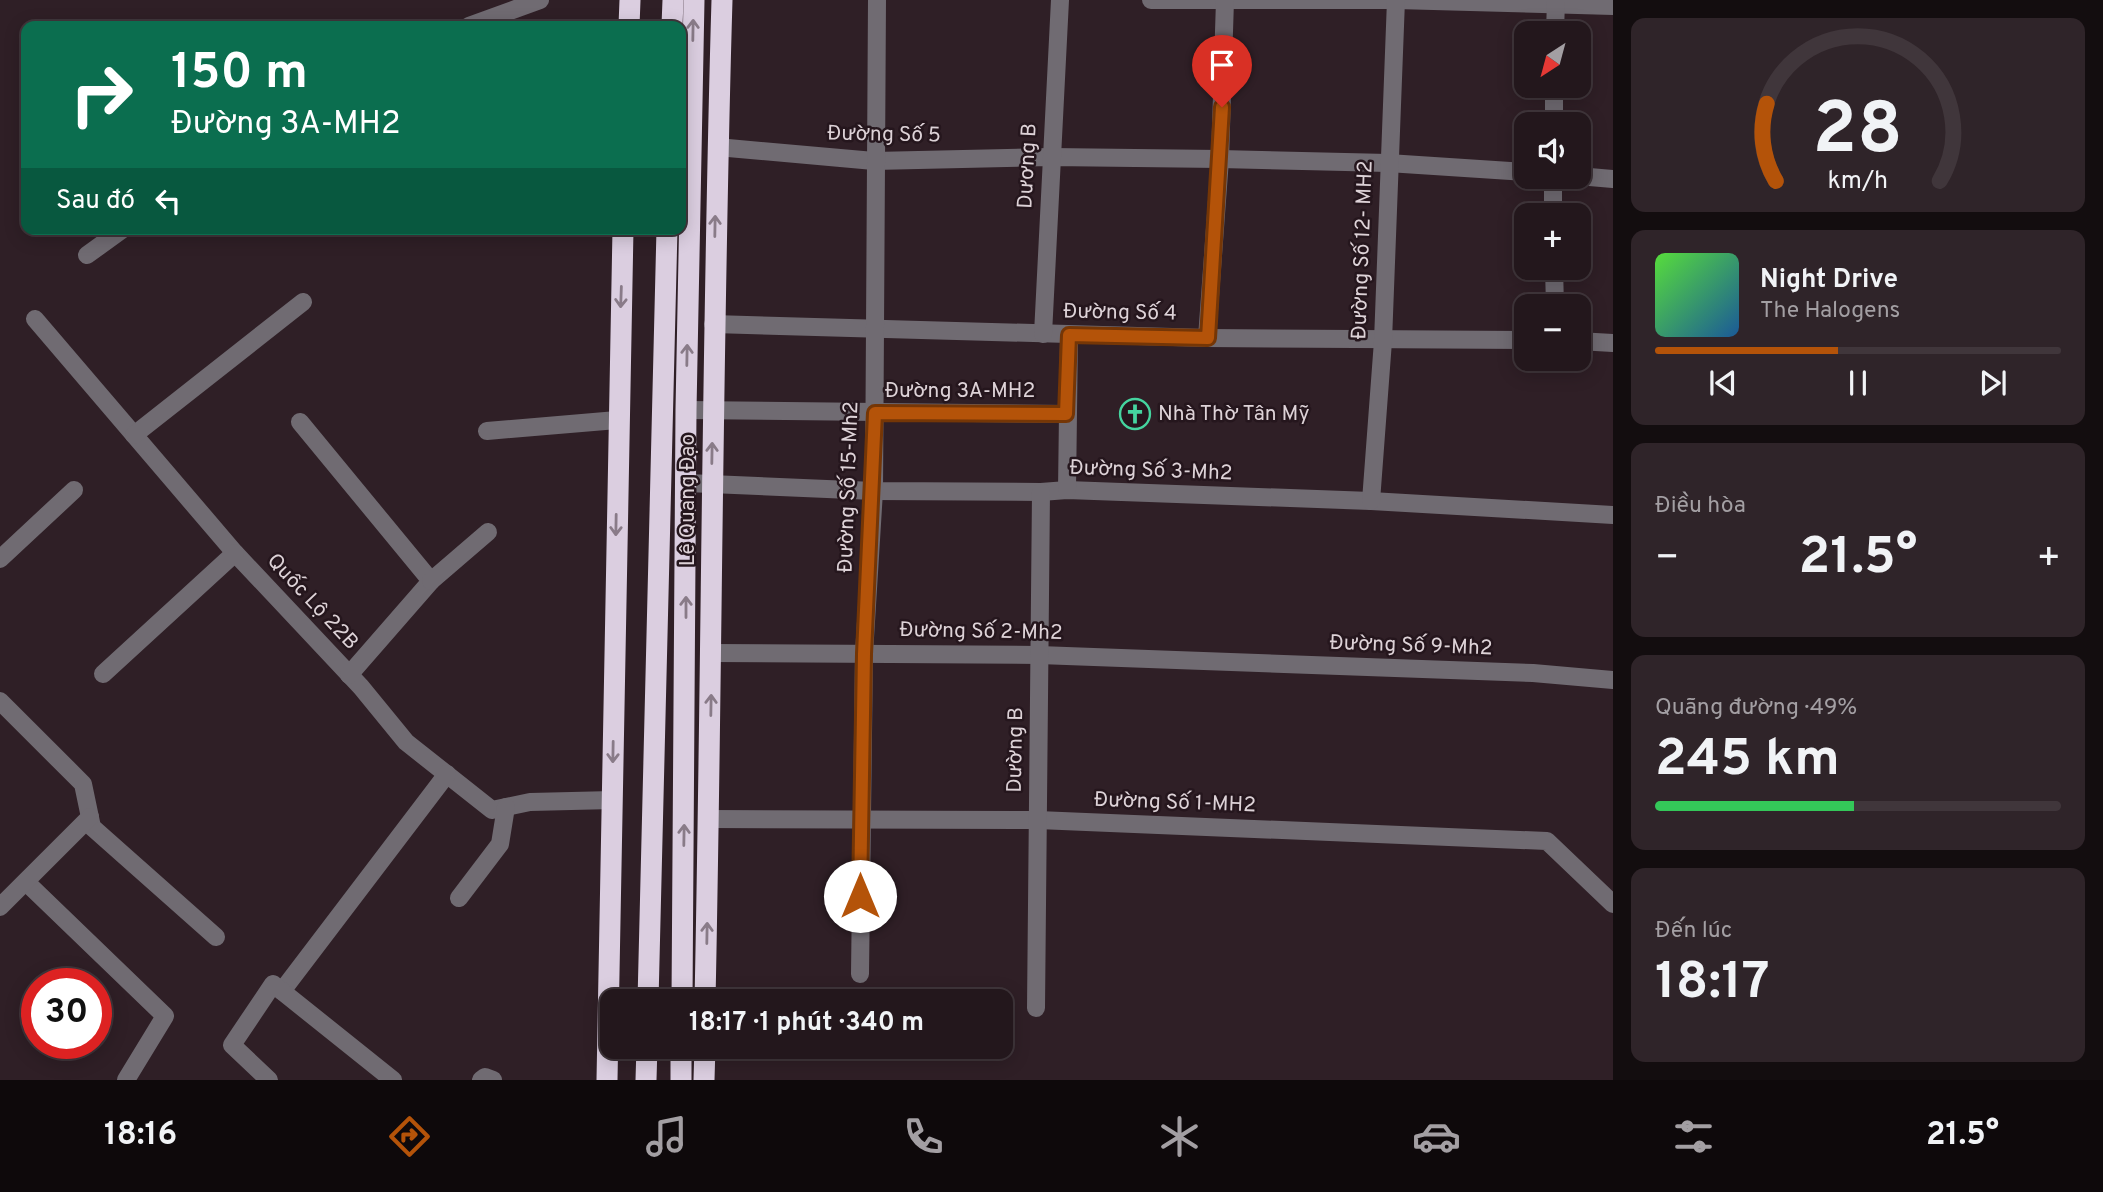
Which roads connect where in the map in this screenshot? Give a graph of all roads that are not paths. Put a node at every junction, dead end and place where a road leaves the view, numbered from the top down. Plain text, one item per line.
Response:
1 (540, 0) edge
2 (630, 0) edge
3 (673, 0) edge
4 (694, 0) edge
5 (722, 0) edge
6 (877, 0) edge
7 (1060, 0) edge
8 (1152, 0) edge
9 (1396, 0) edge
10 (1225, 1) edge
11 (1556, 4) edge
12 (1613, 6) edge
13 (483, 21) edge
14 (629, 21) edge
15 (672, 21) edge
16 (717, 147) junction
17 (1051, 157) junction
18 (1220, 159) junction
19 (874, 161) junction
20 (1388, 163) junction
21 (1514, 171) edge
22 (1591, 177) edge
23 (1613, 179) edge
24 (114, 235) edge
25 (623, 235) edge
26 (667, 235) edge
27 (86, 255) dead end
28 (303, 302) dead end
29 (35, 319) dead end
30 (713, 324) junction
31 (874, 331) junction
32 (1043, 334) junction
33 (1069, 335) junction
34 (1208, 338) junction
35 (1514, 340) edge
36 (1383, 341) junction
37 (1591, 342) edge
38 (1613, 344) edge
39 (686, 410) junction
40 (713, 411) junction
41 (875, 413) junction
42 (1066, 414) junction
43 (618, 420) junction
44 (300, 422) dead end
45 (486, 431) dead end
46 (134, 435) junction
47 (687, 483) junction
48 (711, 485) junction
49 (74, 490) dead end
50 (1067, 490) junction
51 (874, 491) junction
52 (1041, 492) junction
53 (1371, 501) junction
54 (1613, 514) edge
55 (488, 532) dead end
56 (235, 553) junction
57 (0, 559) edge
58 (431, 581) junction
59 (712, 653) junction
60 (864, 654) junction
61 (1039, 655) junction
62 (1207, 663) joint
63 (103, 674) dead end
64 (349, 675) junction
65 (1613, 680) edge
66 (0, 701) edge
67 (447, 774) junction
68 (613, 800) junction
69 (506, 807) junction
70 (90, 817) junction
71 (860, 817) junction
72 (709, 819) junction
73 (1038, 820) junction
74 (26, 882) junction
75 (459, 898) dead end
76 (1613, 904) edge
77 (0, 907) edge
78 (216, 937) dead end
79 (860, 974) dead end
80 (278, 987) junction
81 (648, 989) edge
82 (682, 989) edge
83 (705, 989) edge
84 (1036, 1008) dead end
85 (647, 1059) edge
86 (681, 1059) edge
87 (705, 1059) edge
88 (126, 1080) edge
89 (269, 1080) edge
90 (393, 1080) edge
91 (481, 1080) edge
92 (494, 1080) edge
93 (607, 1080) edge
94 (646, 1080) edge
95 (681, 1080) edge
96 (704, 1080) edge

1 - 13 street
2 - 14 highway
3 - 15 highway
39 -> 4 highway, Lê Quang Đạo
5 - 16 highway, Lê Quang Đạo
6 - 19 street, Đường Số 15-Mh2
7 - 17 street, Dương B
8 - 10 street
9 - 10 street
9 - 11 street
9 - 20 street, Đường Số 12- MH2
10 - 18 street
11 - 12 street
16 - 19 street, Đường Số 5
30 -> 16 highway, Lê Quang Đạo
17 - 18 street, Đường Số 5
17 - 19 street, Đường Số 5
17 - 32 street, Dương B
18 - 20 street, Đường Số 5
18 - 34 street
19 - 31 street, Đường Số 15-Mh2
20 - 21 street
20 - 36 street, Đường Số 12- MH2
22 - 23 street
24 - 27 street
25 -> 43 highway
26 - 81 highway, Lê Quang Đạo
28 - 46 street
29 - 46 street, Quốc Lộ 22B
30 - 31 street, Đường Số 4
30 - 40 highway, Lê Quang Đạo
31 - 32 street, Đường Số 4
31 - 41 street, Đường Số 15-Mh2
32 - 33 street, Đường Số 4
33 - 34 street, Đường Số 4
33 - 42 street
34 - 36 street, Đường Số 4
35 - 36 street, Đường Số 4
36 - 53 street, Đường Số 12- MH2
37 - 38 street
39 - 40 street, Đường 3A-MH2
39 - 47 highway, Lê Quang Đạo
40 - 41 street, Đường 3A-MH2
48 -> 40 highway, Lê Quang Đạo
41 - 42 street, Đường 3A-MH2
41 - 51 street, Đường Số 15-Mh2
42 - 50 street
43 - 45 street
43 -> 68 highway
44 - 58 street
46 - 56 street, Quốc Lộ 22B
47 - 48 street, Đường Số 3-Mh2
82 -> 47 highway, Lê Quang Đạo
48 - 51 street, Đường Số 3-Mh2
48 - 59 highway, Lê Quang Đạo
49 - 57 street
50 - 52 street, Đường Số 3-Mh2
50 - 53 street, Đường Số 3-Mh2
51 - 52 street, Đường Số 3-Mh2
51 - 60 street, Đường Số 15-Mh2
52 - 61 street, Dường B
53 - 54 street, Đường Số 3-Mh2
55 - 58 street
56 - 63 street
56 - 64 street, Quốc Lộ 22B
58 - 64 street
59 - 60 street, Đường Số 2-Mh2
72 -> 59 highway, Lê Quang Đạo
60 - 61 street, Đường Số 2-Mh2
60 - 71 street, Đường Số 15-Mh2
61 - 62 street, Đường Số 2-Mh2
61 - 73 street, Dường B
62 - 65 street, Đường Số 9-Mh2
64 - 67 street, Quốc Lộ 22B
66 - 70 street
67 - 69 street, Quốc Lộ 22B
67 - 80 street
68 - 69 street, Quốc Lộ 22B
68 - 93 highway
69 - 75 street
70 - 74 street
70 - 78 street
71 - 72 street, Đường Số 1-MH2
71 - 73 street, Đường Số 1-MH2
71 - 79 street, Đường Số 15-Mh2
83 -> 72 highway, Lê Quang Đạo
73 - 76 street, Đường Số 1-MH2
73 - 84 street, Dường B
74 - 77 street
74 - 88 street
80 - 89 street
80 - 90 street
85 - 94 highway
86 - 95 highway
87 - 96 highway
91 - 92 street

